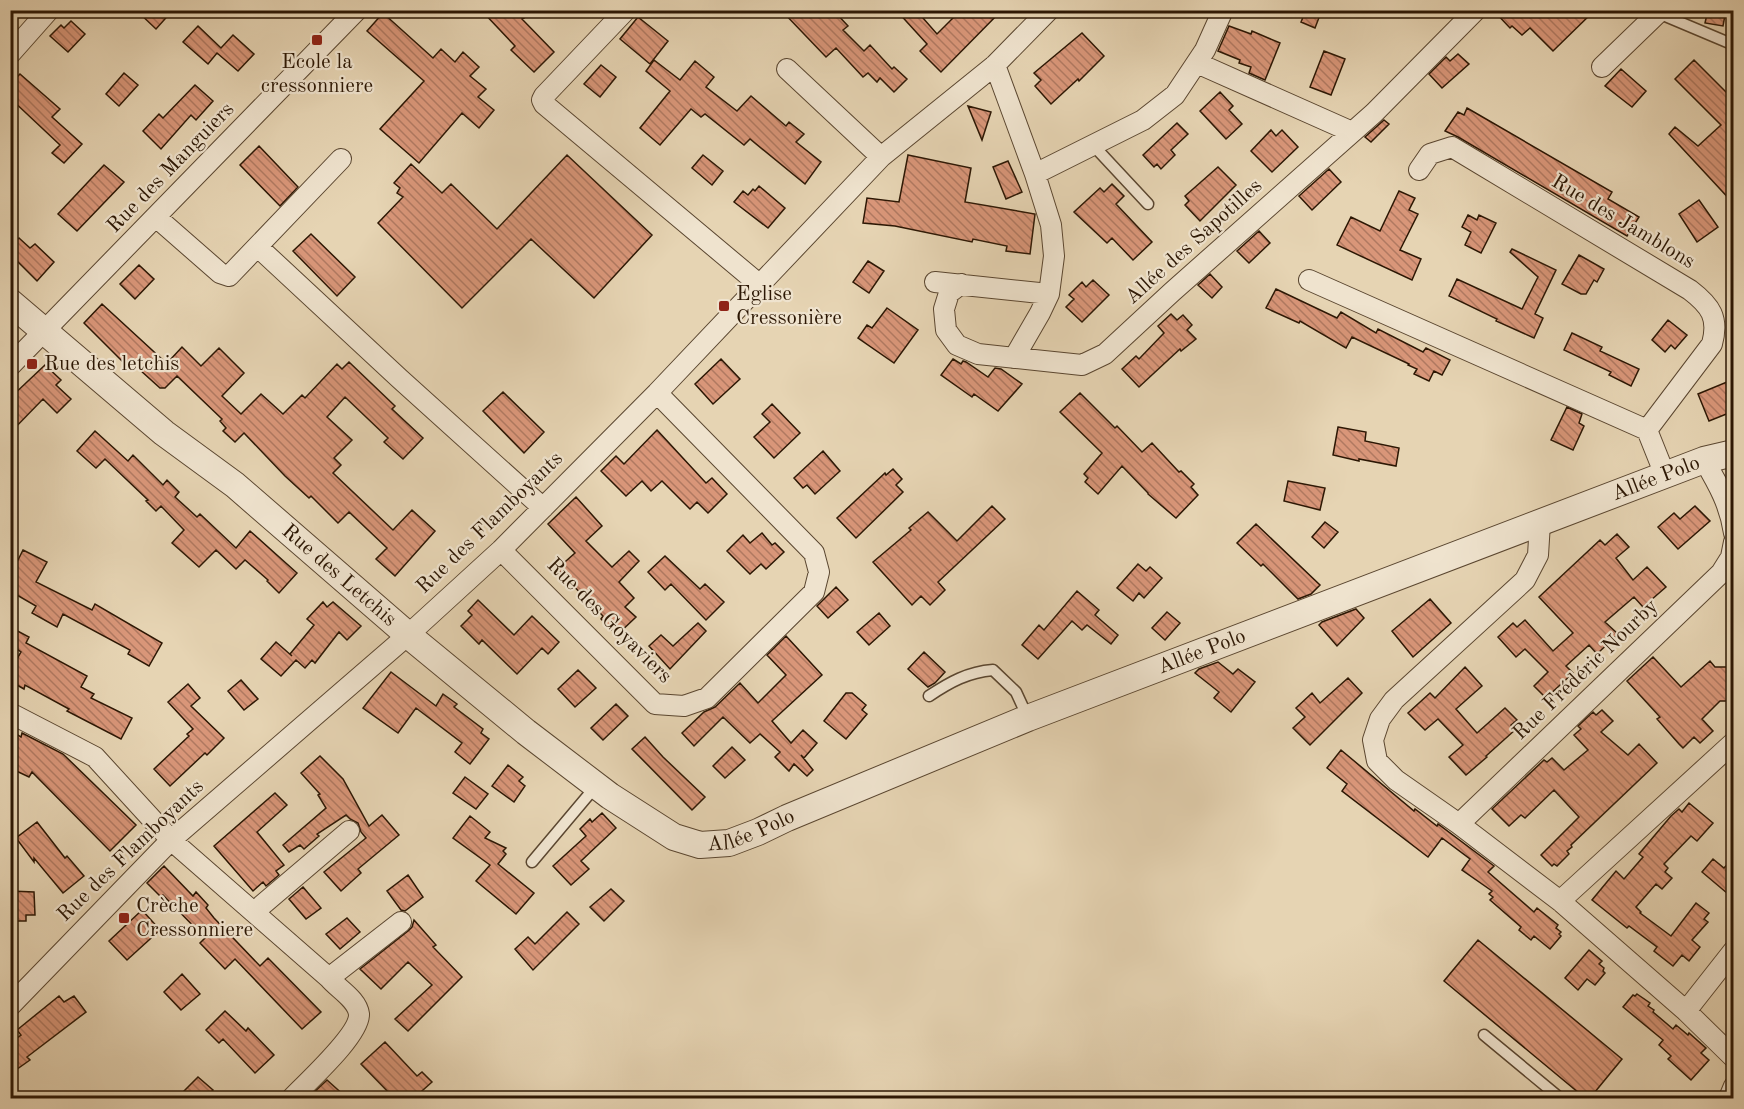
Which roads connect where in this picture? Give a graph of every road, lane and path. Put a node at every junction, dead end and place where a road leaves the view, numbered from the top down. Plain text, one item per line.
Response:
1 (49, 10) edge
2 (357, 10) edge
3 (626, 10) edge
4 (1049, 10) edge
5 (1222, 10) edge
6 (1476, 10) edge
7 (1660, 12) edge
8 (1734, 45) edge
9 (10, 54) edge
10 (1197, 63) junction
11 (995, 65) junction
12 (1602, 67) dead end
13 (788, 69) dead end
14 (1352, 132) junction
15 (1093, 145) junction
16 (881, 157) junction
17 (341, 159) dead end
18 (1419, 170) dead end
19 (1035, 174) junction
20 (1148, 204) dead end
21 (156, 217) junction
22 (258, 247) junction
23 (1309, 280) dead end
24 (935, 282) dead end
25 (961, 284) junction
26 (760, 285) junction
27 (1049, 294) junction
28 (10, 302) edge
29 (44, 332) junction
30 (1014, 358) junction
31 (10, 366) edge
32 (657, 393) junction
33 (1647, 430) junction
34 (1734, 453) edge
35 (1704, 460) junction
36 (1665, 475) junction
37 (543, 508) junction
38 (1540, 523) junction
39 (1734, 533) edge
40 (1734, 542) edge
41 (501, 550) junction
42 (408, 635) junction
43 (929, 696) dead end
44 (10, 713) edge
45 (1028, 718) junction
46 (1734, 742) edge
47 (596, 786) junction
48 (1459, 824) junction
49 (349, 831) dead end
50 (674, 837) joint
51 (171, 840) junction
52 (532, 862) dead end
53 (1560, 901) junction
54 (254, 912) junction
55 (401, 921) dead end
56 (1734, 950) edge
57 (329, 978) junction
58 (10, 1006) edge
59 (1686, 1011) junction
60 (1484, 1035) dead end
61 (1734, 1058) edge
62 (1734, 1086) edge
63 (292, 1098) edge
64 (1560, 1098) edge
65 (1729, 1098) edge

1 - 9 street
2 - 21 street, Rue des Manguiers
3 - 26 street
4 - 11 street, Rue des Flamboyants
5 - 10 street
6 - 14 street, Allée des Sapotilles
7 - 8 lane
7 - 12 street
10 - 14 street
10 - 15 street
11 - 16 street, Rue des Flamboyants
11 - 19 street
13 - 16 street
14 - 30 street, Allée des Sapotilles
15 - 19 street
15 - 20 lane
16 - 26 street, Rue des Flamboyants
17 - 22 street
18 - 33 street, Rue des Jamblons
19 - 27 street
21 - 22 street
21 - 29 street, Rue des Manguiers
22 - 37 street
23 - 33 street
24 - 25 street
25 - 27 street
25 - 30 street, Allée des Sapotilles
26 - 32 street, Rue des Flamboyants
27 - 30 street
28 - 29 street, Rue des Letchis
29 - 31 street, Rue des Manguiers
29 - 42 street, Rue des Letchis
32 - 37 street, Rue des Flamboyants
32 - 41 street, Rue des Goyaviers
33 - 36 street
34 - 35 street, Allée Polo
35 - 36 street, Allée Polo
35 - 39 street
36 - 38 street, Allée Polo
37 - 41 street, Rue des Flamboyants
38 - 45 street, Allée Polo
38 - 48 street
40 - 48 street, Rue Frédéric Nourby
41 - 42 street, Rue des Flamboyants
42 - 47 street, Rue des Letchis
42 - 51 street, Rue des Flamboyants
43 - 45 lane
44 - 51 street
45 - 50 street, Allée Polo
46 - 53 street
47 - 50 street, Rue des Letchis
47 - 52 lane
48 - 53 street
49 - 54 street
51 - 54 street
51 - 58 street, Rue des Flamboyants
53 - 59 street
54 - 57 street
55 - 57 street
56 - 59 street
57 - 63 street
59 - 61 street
60 - 64 lane
62 - 65 street

